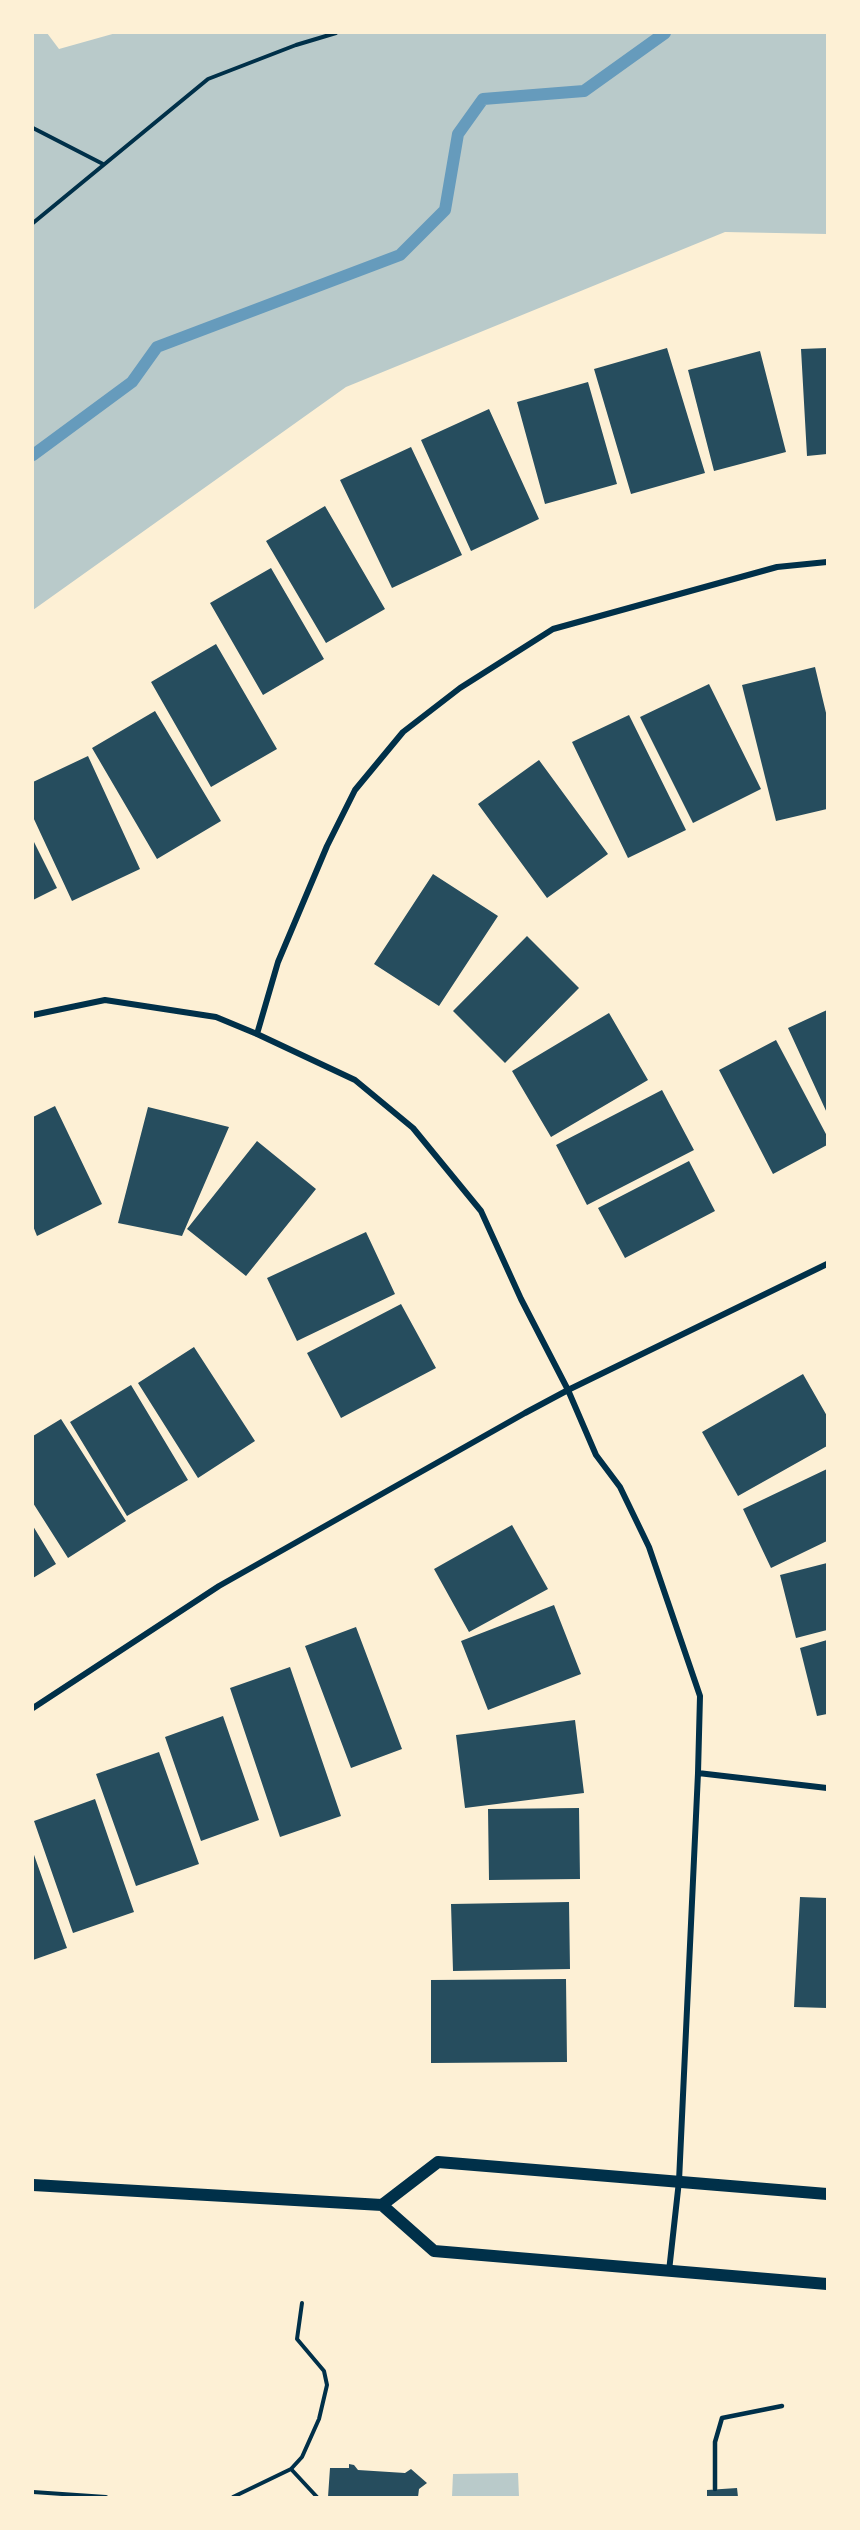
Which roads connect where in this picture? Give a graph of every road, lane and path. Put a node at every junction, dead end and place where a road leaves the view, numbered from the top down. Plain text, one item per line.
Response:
1 (336, 33) edge
2 (33, 128) edge
3 (103, 164) junction
4 (33, 223) edge
5 (827, 562) edge
6 (33, 1015) edge
7 (257, 1034) junction
8 (827, 1264) edge
9 (568, 1390) junction
10 (33, 1708) edge
11 (698, 1773) junction
12 (827, 1788) edge
13 (679, 2181) junction
14 (33, 2185) edge
15 (827, 2194) edge
16 (382, 2205) junction
17 (669, 2271) junction
18 (827, 2284) edge
19 (302, 2303) dead end
20 (782, 2406) dead end
21 (291, 2469) junction
22 (715, 2489) dead end
23 (33, 2492) edge
24 (106, 2497) edge
25 (233, 2497) edge
26 (316, 2497) edge

1 - 3 path
2 - 3 path
3 - 4 path
5 - 7 street
6 - 7 street
7 - 9 street
8 - 9 street
9 - 10 street
9 - 11 street
11 - 12 street
11 - 13 street
13 - 15 main road
13 - 16 main road
13 - 17 street
14 - 16 main road
16 - 17 main road
17 - 18 main road
19 - 21 path
20 - 22 lane
21 - 25 path
21 - 26 path
23 - 24 path

